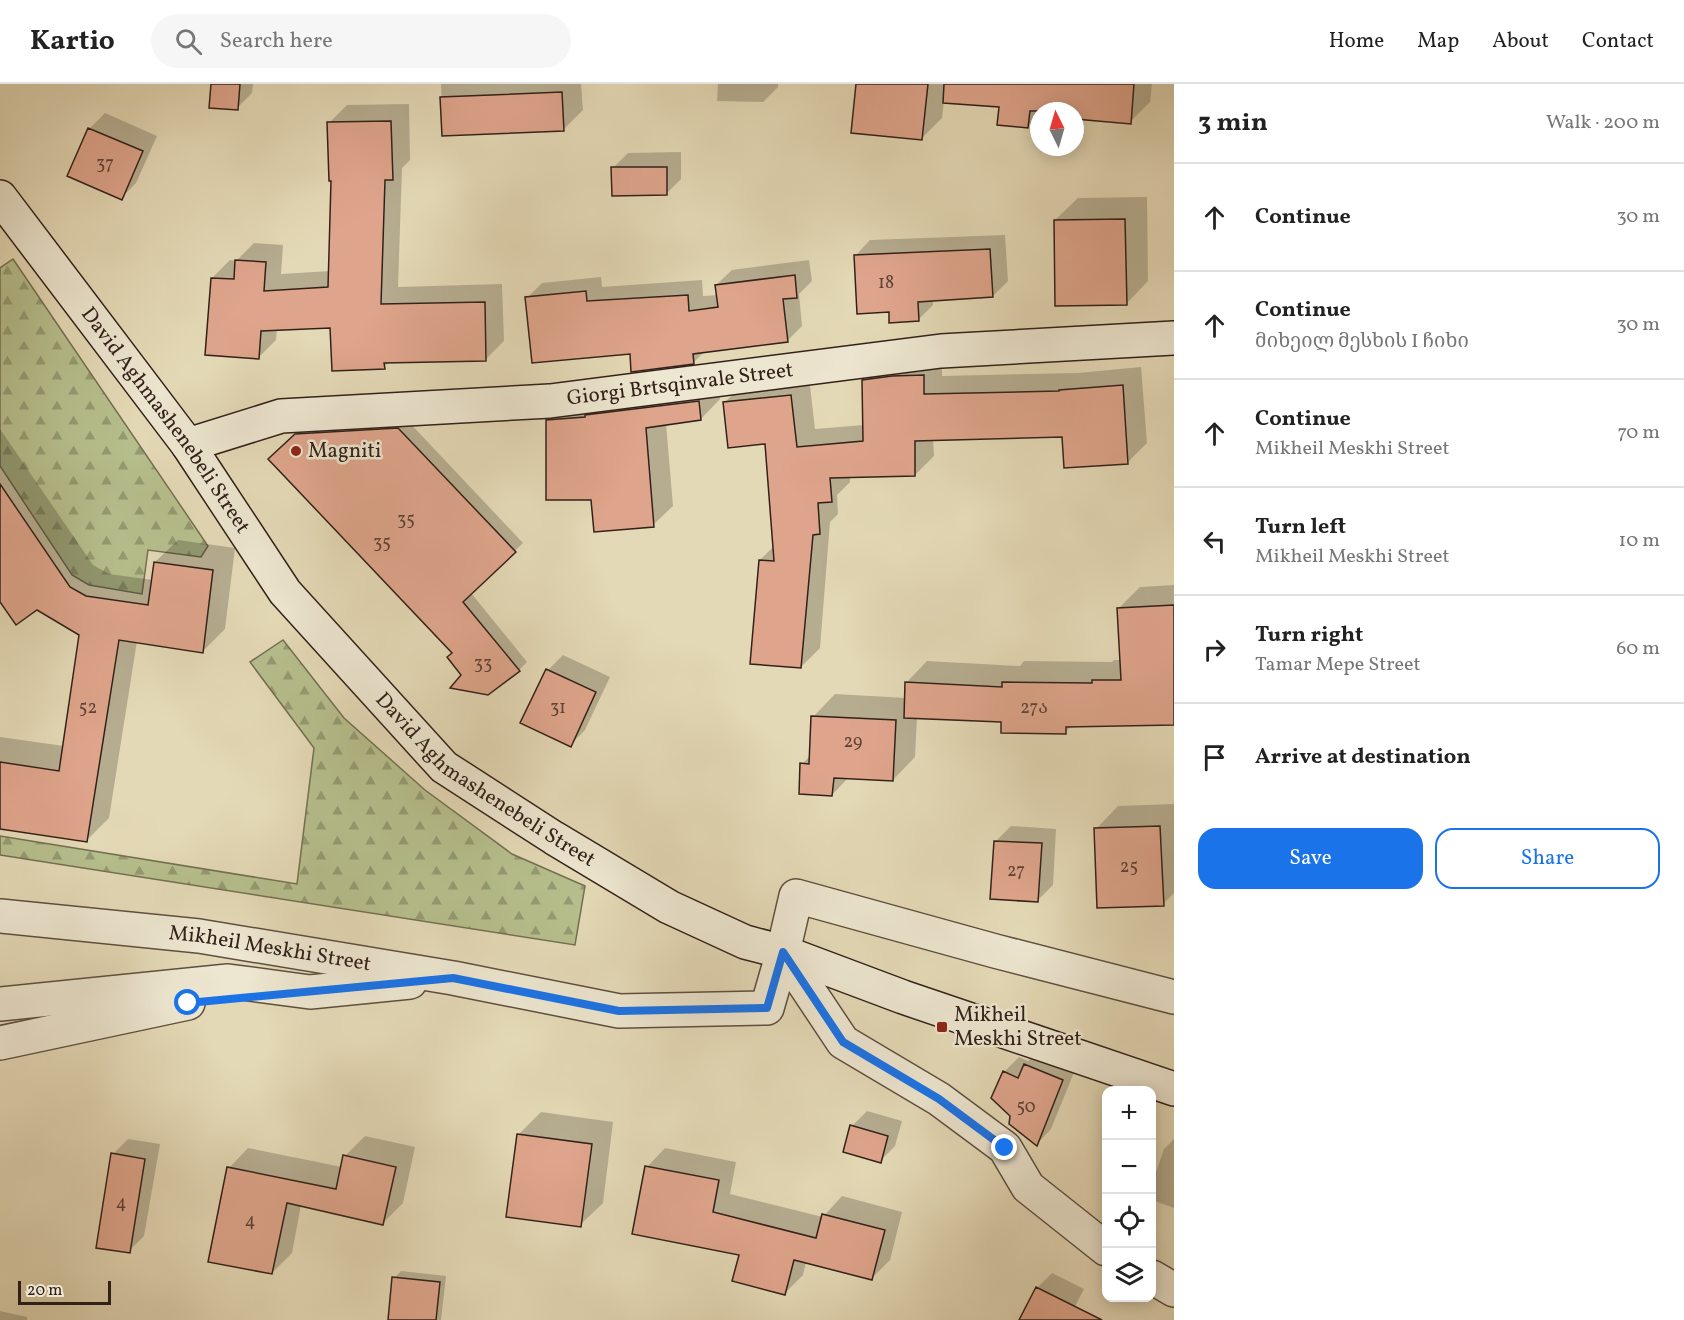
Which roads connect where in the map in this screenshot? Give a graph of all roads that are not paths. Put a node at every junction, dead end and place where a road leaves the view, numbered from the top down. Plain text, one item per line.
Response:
1 (0, 197) edge
2 (1174, 339) edge
3 (188, 445) junction
4 (0, 916) edge
5 (783, 952) junction
6 (453, 978) junction
7 (310, 992) junction
8 (1174, 997) edge
9 (0, 1004) edge
10 (0, 1044) edge
11 (1174, 1089) edge
12 (1106, 1248) edge
13 (1156, 1279) edge
14 (1174, 1290) edge

1 - 3 street, David Aghmashenebeli Street
2 - 3 street, Giorgi Brtsqinvale Street
3 - 5 street, David Aghmashenebeli Street
4 - 6 street, Mikheil Meskhi Street
5 - 6 street, Mikheil Meskhi Street
5 - 8 street
5 - 11 street, David Aghmashenebeli Street
5 - 12 street
6 - 7 street
7 - 9 street
7 - 10 street
13 - 14 street

